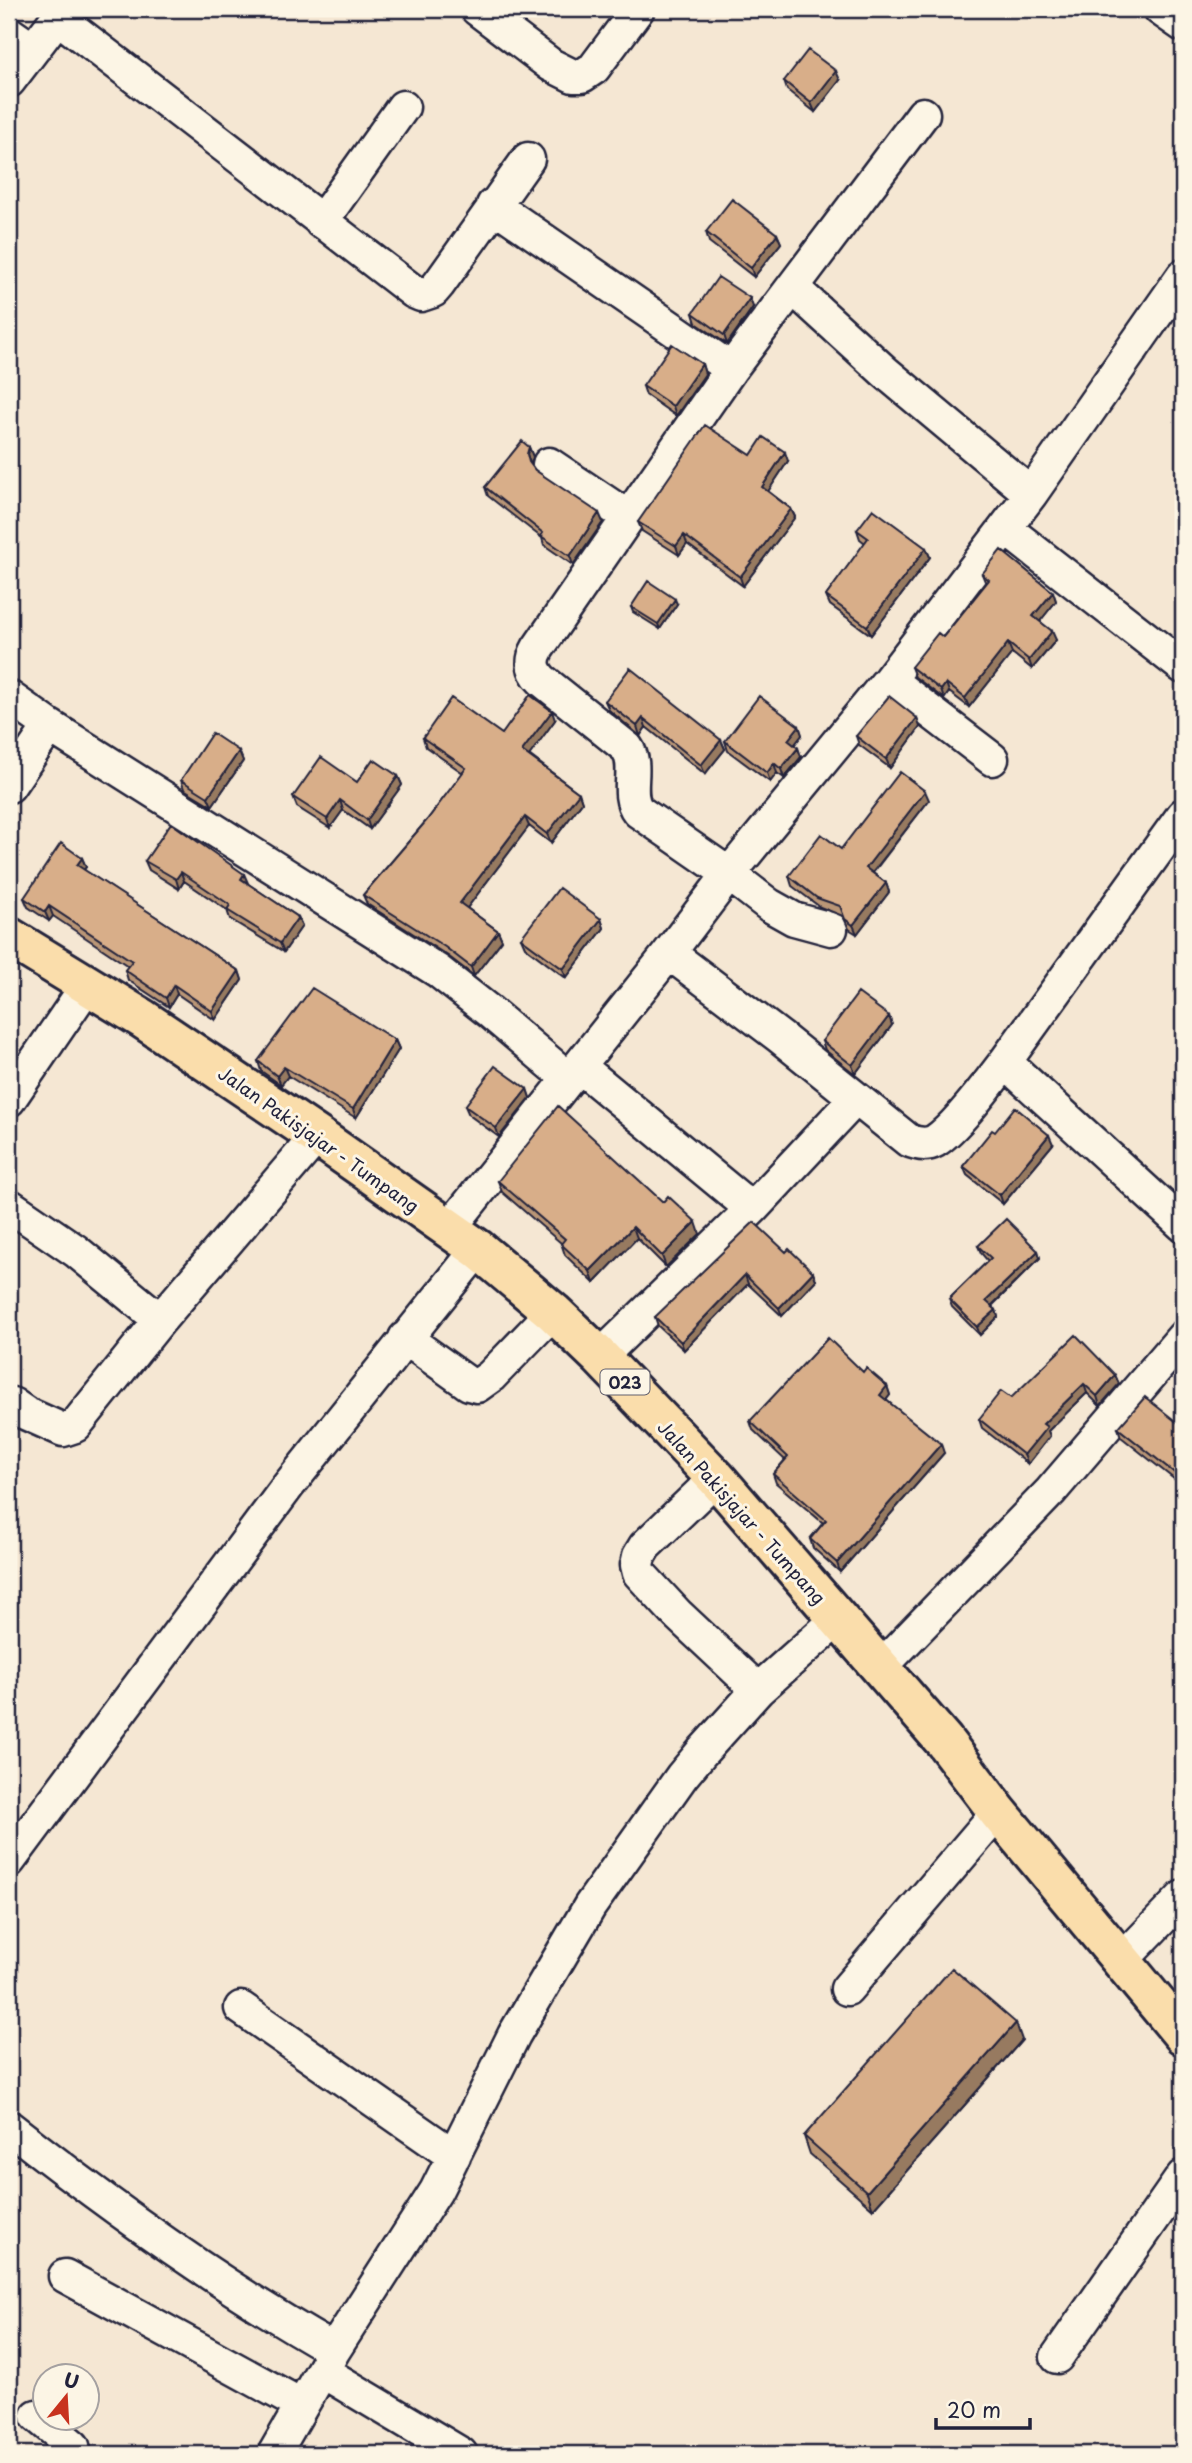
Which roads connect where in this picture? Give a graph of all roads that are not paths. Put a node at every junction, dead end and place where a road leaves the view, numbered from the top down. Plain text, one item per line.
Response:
1 (638, 9) edge
2 (1160, 9) edge
3 (480, 10) edge
4 (60, 13) edge
5 (1183, 25) edge
6 (20, 41) edge
7 (9, 81) edge
8 (403, 107) dead end
9 (923, 114) dead end
10 (528, 159) dead end
11 (493, 205) junction
12 (321, 222) junction
13 (1183, 276) edge
14 (793, 288) junction
15 (731, 369) junction
16 (549, 464) dead end
17 (1031, 494) junction
18 (628, 517) junction
19 (1006, 528) junction
20 (1183, 667) edge
21 (889, 680) junction
22 (9, 697) edge
23 (50, 726) junction
24 (992, 759) dead end
25 (9, 786) edge
26 (1183, 815) edge
27 (729, 874) junction
28 (831, 929) dead end
29 (9, 937) edge
30 (669, 953) junction
31 (88, 985) junction
32 (1005, 1062) junction
33 (574, 1072) junction
34 (856, 1098) junction
35 (9, 1100) edge
36 (317, 1136) junction
37 (9, 1205) edge
38 (752, 1209) junction
39 (1183, 1225) edge
40 (463, 1239) junction
41 (553, 1312) junction
42 (160, 1320) junction
43 (1183, 1337) edge
44 (405, 1338) junction
45 (600, 1357) junction
46 (10, 1402) edge
47 (716, 1478) junction
48 (838, 1619) junction
49 (880, 1668) junction
50 (758, 1690) junction
51 (998, 1812) junction
52 (12, 1849) edge
53 (1183, 1897) edge
54 (1122, 1960) junction
55 (847, 1989) dead end
56 (241, 2008) dead end
57 (1183, 2035) edge
58 (9, 2127) edge
59 (454, 2156) junction
60 (1183, 2176) edge
61 (65, 2276) dead end
62 (1057, 2357) dead end
63 (328, 2360) junction
64 (301, 2405) junction
65 (56, 2432) edge
66 (75, 2454) edge
67 (274, 2454) edge
68 (461, 2454) edge

1 - 3 street
2 - 5 street
4 - 6 street
4 - 12 street
6 - 7 street
8 - 12 street
9 - 14 street
10 - 11 street
11 - 12 street
11 - 15 street
13 - 17 street
14 - 15 street
14 - 17 street
15 - 18 street
16 - 18 street
17 - 19 street
18 - 27 street
19 - 20 street
19 - 21 street
21 - 24 street
21 - 27 street
22 - 23 street
23 - 25 street
23 - 33 street
26 - 32 street
27 - 28 street
27 - 30 street
29 - 31 main road, Jalan Pakisjajar - Tumpang / 023
30 - 33 street
30 - 34 street
31 - 35 street
31 - 36 main road, Jalan Pakisjajar - Tumpang / 023
32 - 34 street
32 - 39 street
33 - 38 street
33 - 40 street
34 - 38 street
36 - 40 main road, Jalan Pakisjajar - Tumpang / 023
36 - 42 street
37 - 42 street
38 - 45 street
40 - 41 main road, Jalan Pakisjajar - Tumpang / 023
40 - 44 street
41 - 44 street
41 - 45 main road, Jalan Pakisjajar - Tumpang / 023
42 - 46 street
43 - 49 street
44 - 52 street
45 - 47 main road, Jalan Pakisjajar - Tumpang / 023
47 - 48 main road, Jalan Pakisjajar - Tumpang / 023
47 - 50 street
48 - 49 main road, Jalan Pakisjajar - Tumpang / 023
48 - 50 street
49 - 51 main road, Jalan Pakisjajar - Tumpang / 023
50 - 59 street
51 - 54 main road, Jalan Pakisjajar - Tumpang / 023
51 - 55 street
53 - 54 street
54 - 57 main road, Jalan Pakisjajar - Tumpang / 023
56 - 59 street
58 - 63 street
59 - 63 street
60 - 62 street
61 - 64 street
63 - 64 street
63 - 68 street
64 - 67 street
65 - 66 street

